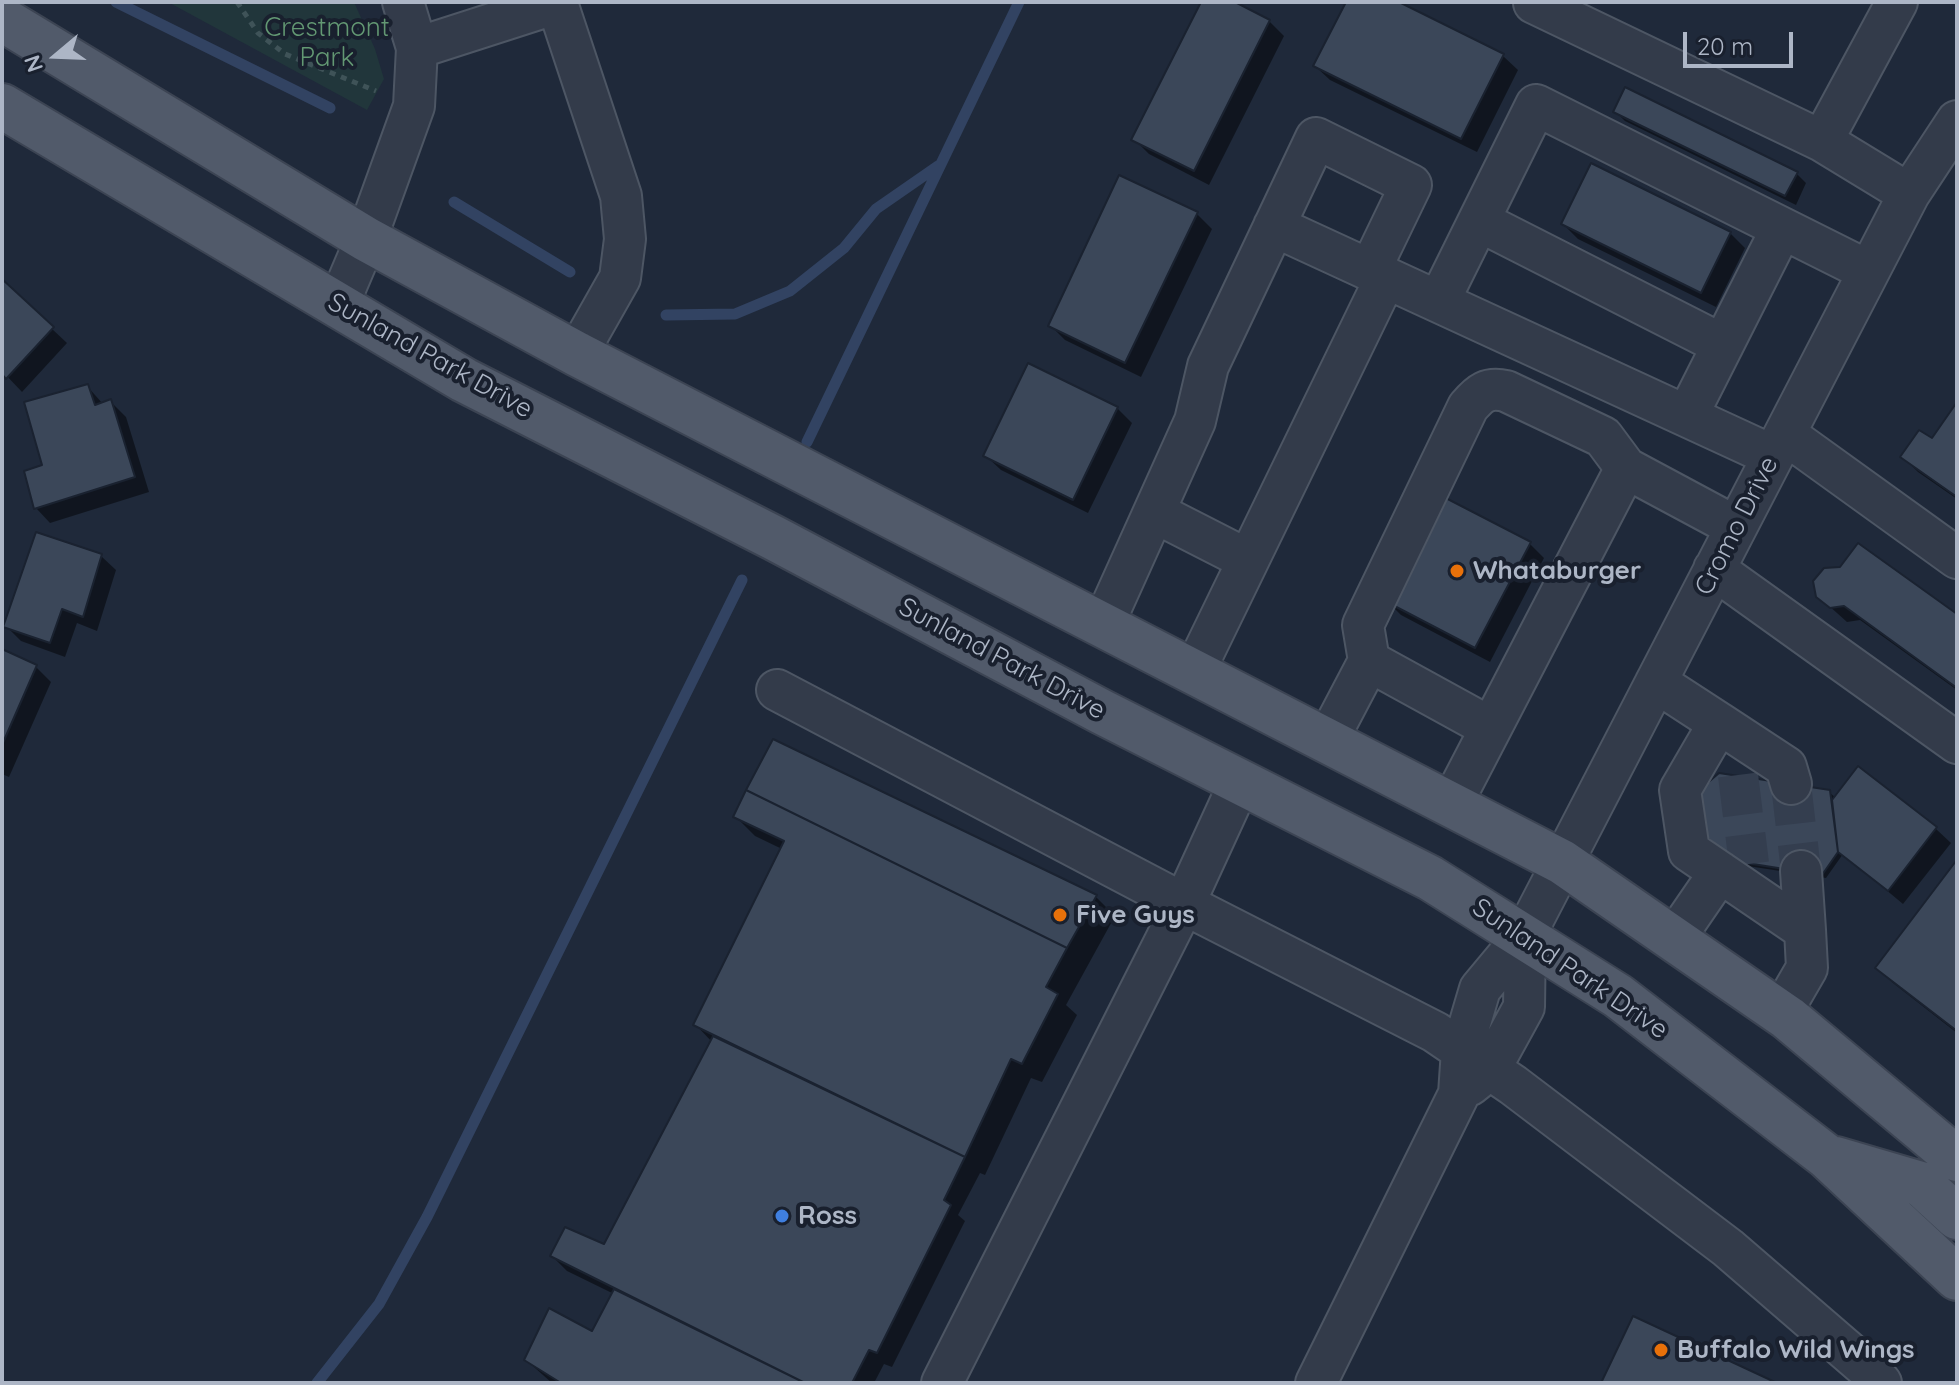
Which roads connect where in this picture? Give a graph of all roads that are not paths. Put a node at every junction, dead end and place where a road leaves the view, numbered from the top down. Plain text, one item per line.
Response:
1 (403, 2) edge
2 (557, 2) edge
3 (1897, 2) edge
4 (1534, 3) edge
5 (1582, 14) edge
6 (2, 19) edge
7 (417, 48) junction
8 (2, 106) edge
9 (1957, 121) edge
10 (1822, 141) junction
11 (1909, 194) junction
12 (1479, 221) junction
13 (1274, 226) junction
14 (1782, 228) junction
15 (366, 239) junction
16 (1868, 271) junction
17 (1378, 273) junction
18 (1439, 301) junction
19 (338, 305) junction
20 (1723, 345) junction
21 (577, 354) junction
22 (1687, 416) junction
23 (1779, 445) junction
24 (1626, 468) junction
25 (1154, 512) junction
26 (1736, 527) junction
27 (1957, 558) edge
28 (1248, 560) junction
29 (1714, 569) junction
30 (1103, 625) junction
31 (1369, 661) junction
32 (1194, 672) junction
33 (1656, 682) junction
34 (777, 690) dead end
35 (1491, 728) junction
36 (1728, 729) junction
37 (1327, 741) junction
38 (1957, 743) edge
39 (1738, 775) tunnel mouth
40 (1240, 782) junction
41 (1791, 784) tunnel mouth
42 (1451, 805) junction
43 (1562, 862) junction
44 (1801, 871) tunnel mouth
45 (1741, 877) junction
46 (1184, 904) junction
47 (1805, 930) junction
48 (1525, 935) junction
49 (1674, 939) junction
50 (1781, 1013) junction
51 (1476, 1060) junction
52 (1826, 1156) junction
53 (1957, 1158) edge
54 (1957, 1217) edge
55 (1957, 1278) edge
56 (942, 1383) edge
57 (1316, 1383) edge
58 (1881, 1383) edge

1 - 7 street
2 - 7 street
2 - 21 street
3 - 10 street
4 - 5 street
5 - 10 street
6 - 15 main road
7 - 15 street
8 - 19 main road, Sunland Park Drive
9 - 11 street, Cromo Drive
10 - 11 street
11 - 16 street, Cromo Drive
12 - 14 street
12 - 18 street
12 - 20 street
13 - 17 street
13 - 17 street
13 - 25 street
14 - 16 street
14 - 20 street
15 - 19 street
15 - 21 main road
16 - 23 street, Cromo Drive
17 - 18 street
17 - 28 street
18 - 22 street
19 - 40 main road, Sunland Park Drive
20 - 22 street
21 - 30 main road
22 - 23 street
23 - 26 street, Cromo Drive
23 - 27 street
24 - 26 street
24 - 31 street
24 - 35 street
25 - 28 street
25 - 30 street
26 - 29 street, Cromo Drive
28 - 32 street
29 - 33 street, Cromo Drive
29 - 38 street
30 - 32 main road
31 - 35 street
31 - 37 street
32 - 37 main road
33 - 36 street
33 - 43 street, Cromo Drive
34 - 46 street
35 - 42 street
36 - 39 street
36 - 41 street
36 - 45 street
37 - 42 main road
40 - 46 street
40 - 48 main road, Sunland Park Drive
42 - 43 main road
43 - 48 street, Cromo Drive
43 - 49 main road
44 - 47 street
45 - 47 street
45 - 49 street
46 - 51 street
46 - 56 street
47 - 50 street
48 - 51 street, Cromo Drive
48 - 52 main road, Sunland Park Drive
49 - 50 main road
50 - 53 main road
51 - 57 street, Cromo Drive
51 - 58 street
52 - 54 main road
52 - 55 main road, Sunland Park Drive

